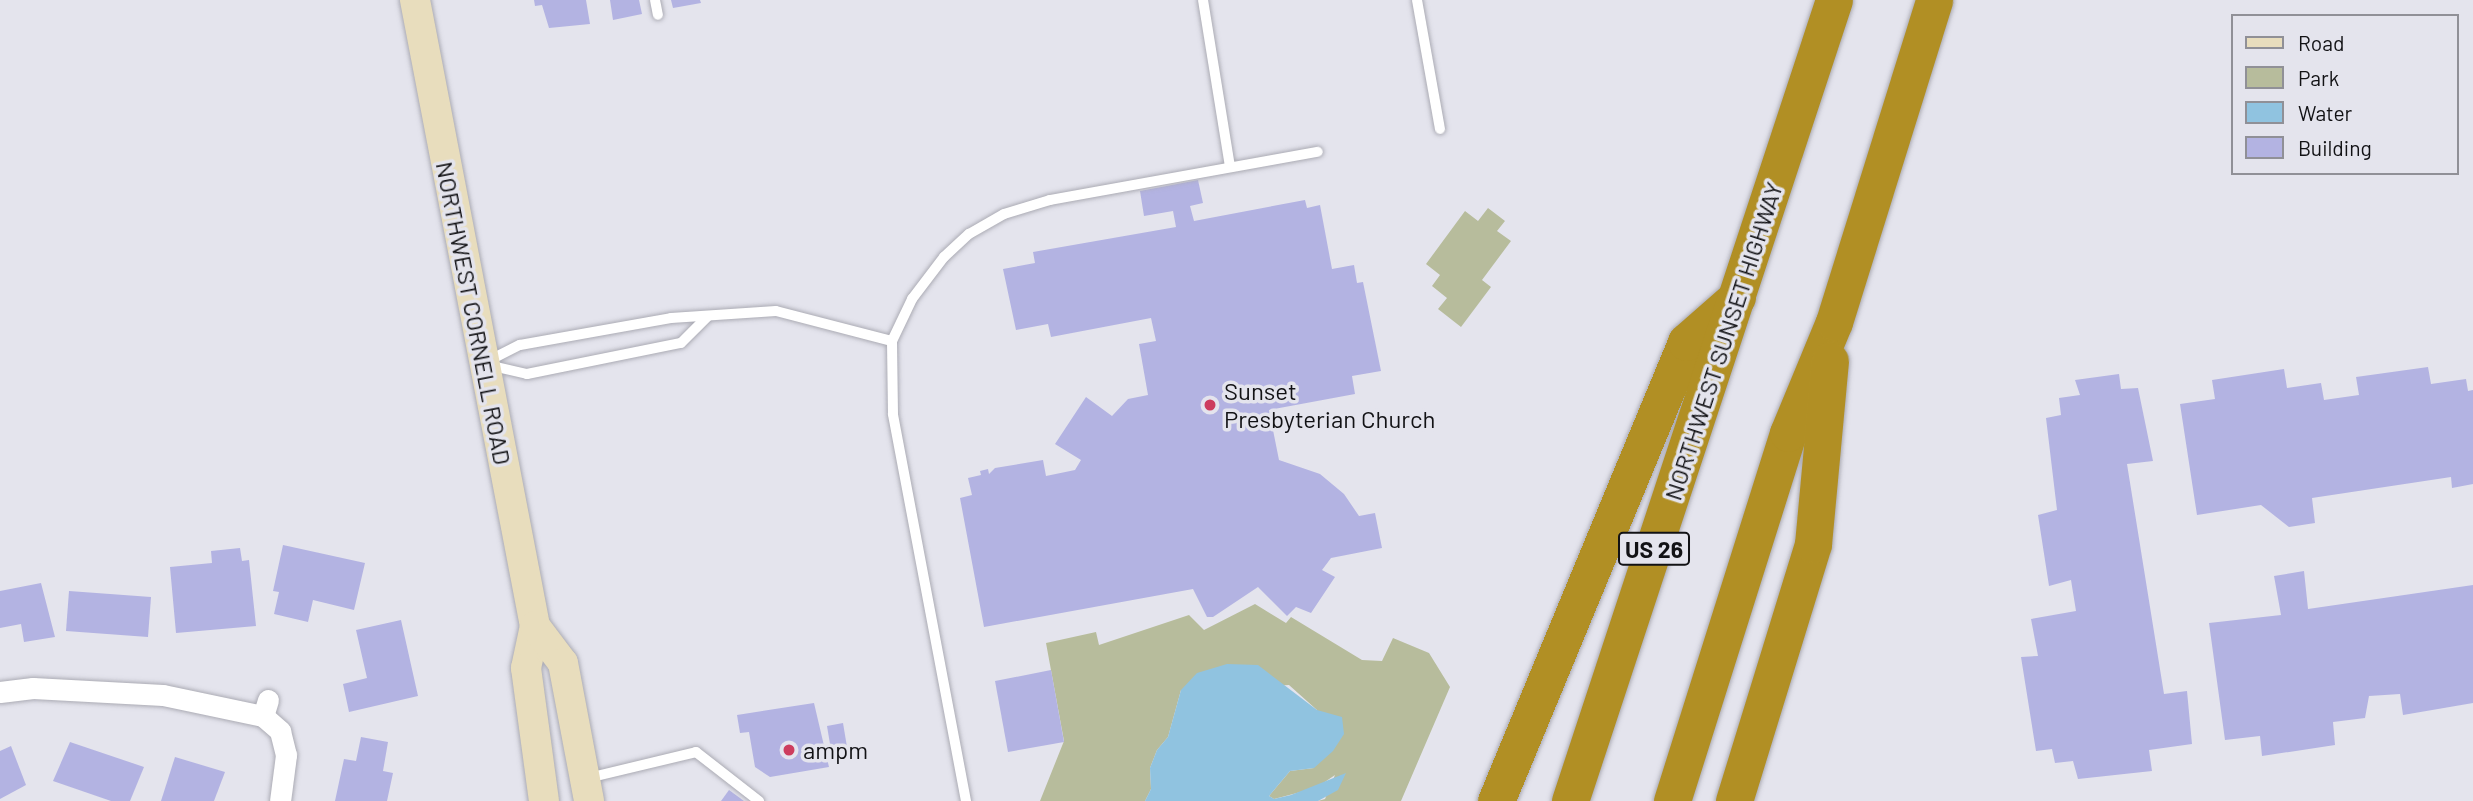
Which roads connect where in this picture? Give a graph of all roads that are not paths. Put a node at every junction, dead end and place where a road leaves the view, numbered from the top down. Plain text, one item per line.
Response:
1 (415, 0) edge
2 (655, 0) edge
3 (1203, 0) edge
4 (1417, 0) edge
5 (1834, 0) edge
6 (1934, 0) edge
7 (658, 15) dead end
8 (1440, 129) dead end
9 (1318, 152) dead end
10 (1230, 167) junction
11 (1737, 297) junction
12 (708, 316) junction
13 (1833, 322) junction
14 (892, 341) junction
15 (482, 364) junction
16 (535, 626) junction
17 (0, 692) edge
18 (587, 790) edge
19 (280, 801) edge
20 (544, 801) edge
21 (759, 801) edge
22 (966, 801) edge
23 (1496, 801) edge
24 (1570, 801) edge
25 (1672, 801) edge
26 (1734, 801) edge

1 - 15 main road, NORTHWEST CORNELL ROAD
2 - 7 lane
3 - 10 lane
4 - 8 lane
5 - 11 highway, NORTHWEST SUNSET HIGHWAY / US 26
6 - 13 highway
9 - 10 lane
10 - 14 lane
11 - 23 highway
11 - 24 highway, NORTHWEST SUNSET HIGHWAY / US 26
12 - 14 lane
12 - 15 lane
12 - 15 lane
13 - 25 highway
13 - 26 highway
14 - 22 lane
15 - 16 main road, NORTHWEST CORNELL ROAD
16 - 18 main road, NORTHWEST CORNELL ROAD
16 - 20 main road, NORTHWEST CORNELL ROAD
17 - 19 street
18 - 21 lane

